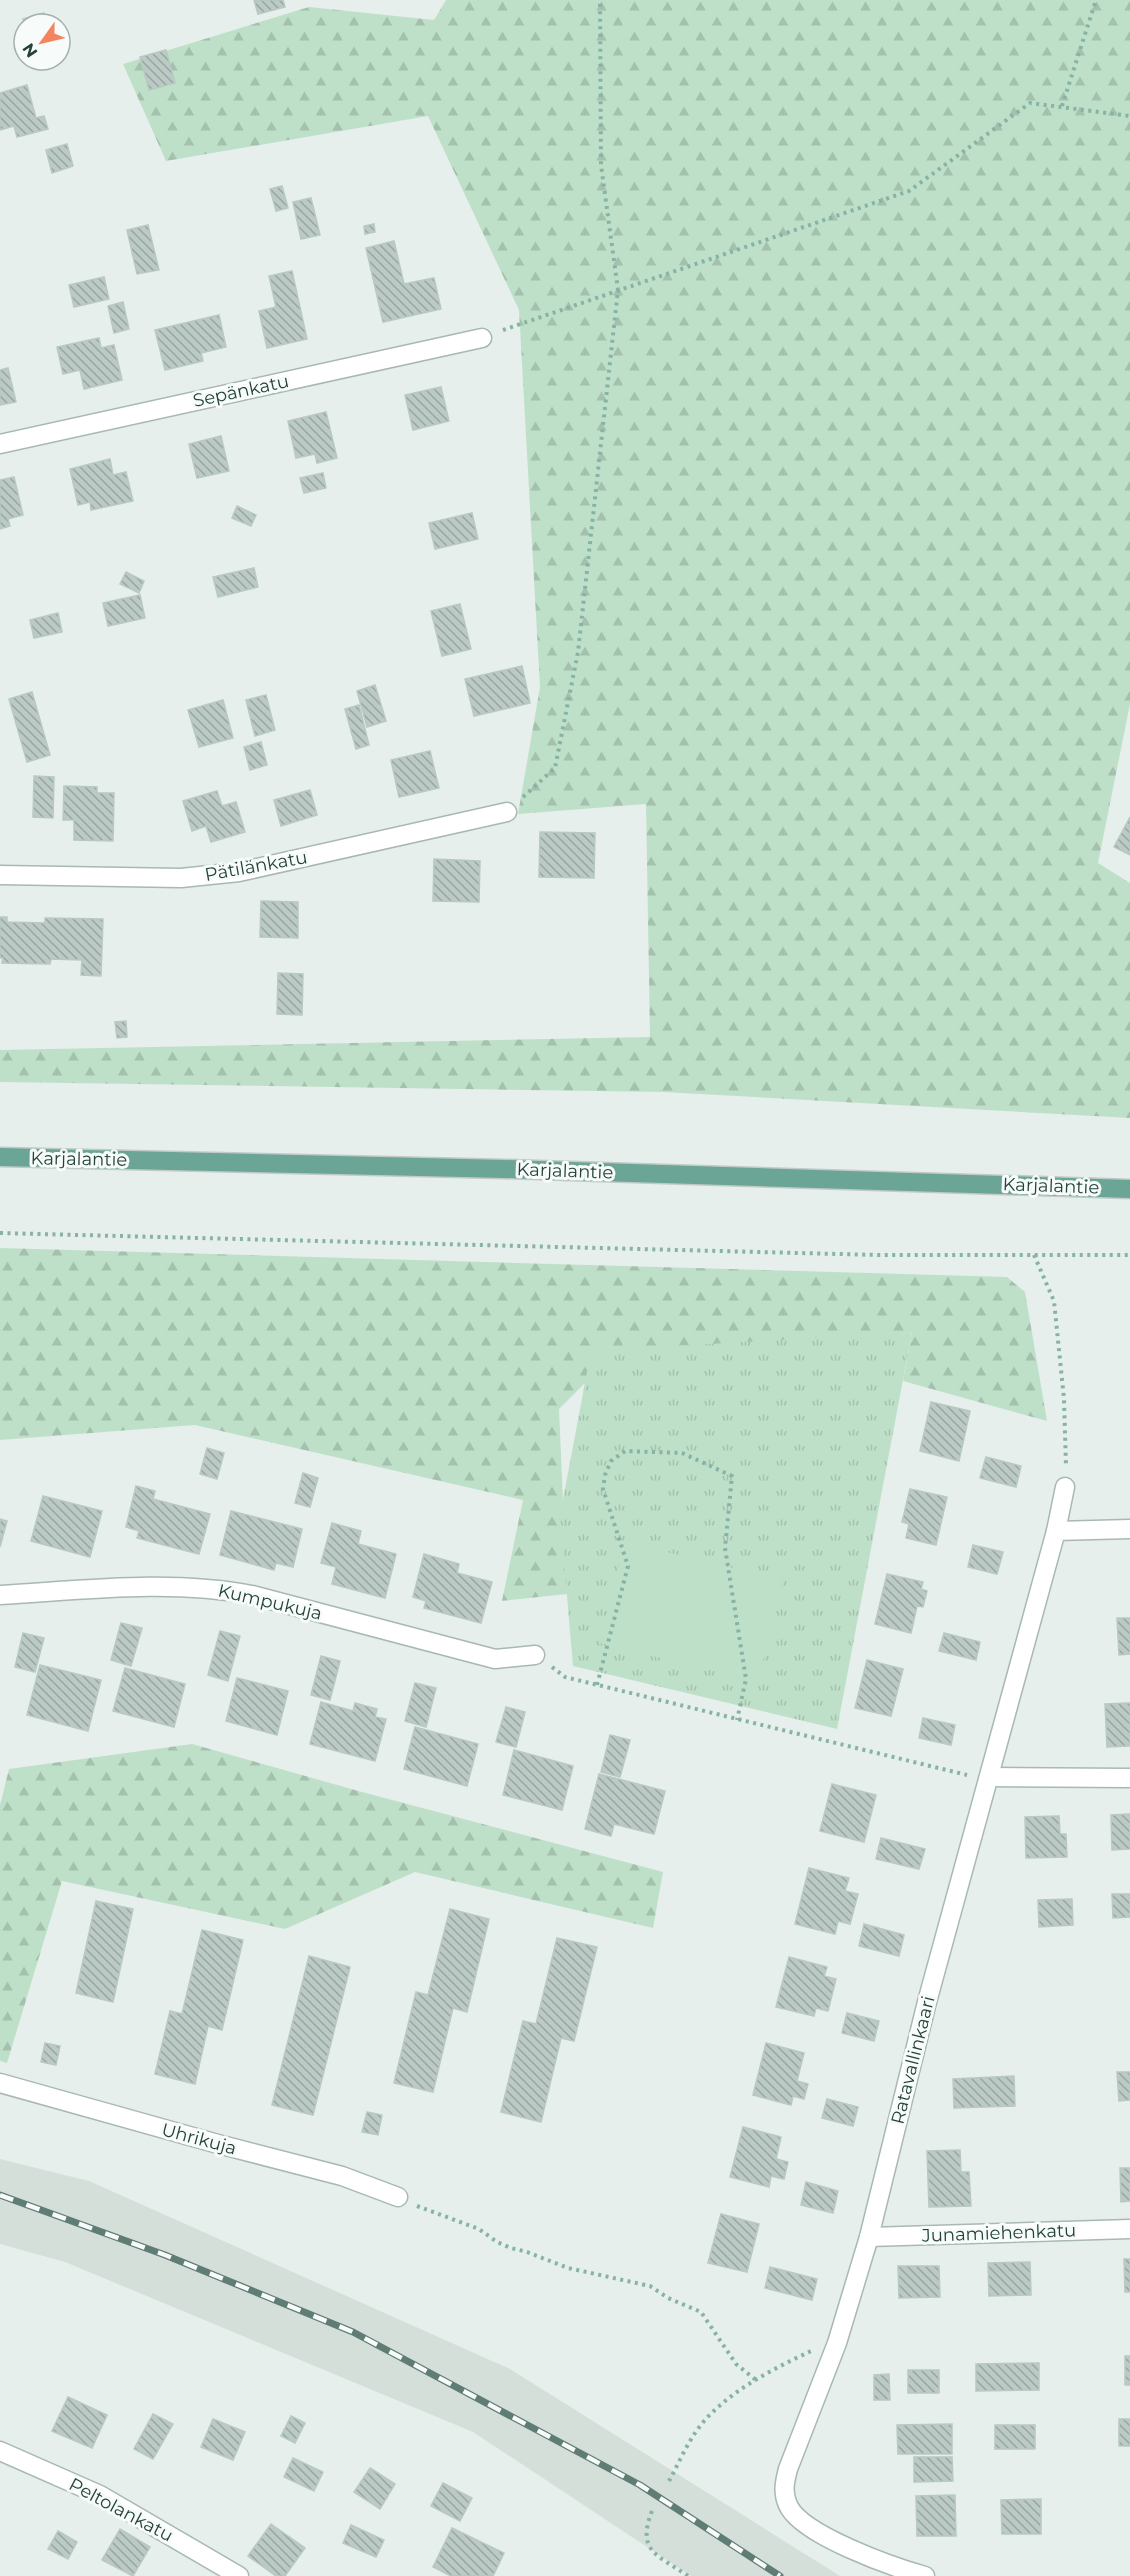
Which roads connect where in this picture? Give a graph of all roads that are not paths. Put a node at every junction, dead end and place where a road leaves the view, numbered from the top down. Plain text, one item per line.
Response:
1 (482, 338) road end
2 (0, 444) edge
3 (507, 812) road end
4 (0, 875) edge
5 (0, 1157) edge
6 (1130, 1189) edge
7 (1065, 1487) road end
8 (1130, 1529) edge
9 (1056, 1531) junction
10 (0, 1595) edge
11 (535, 1655) road end
12 (989, 1777) junction
13 (1130, 1778) edge
14 (0, 2083) edge
15 (398, 2197) road end
16 (1130, 2229) edge
17 (869, 2237) junction
18 (0, 2451) edge
19 (239, 2576) edge
20 (925, 2576) edge

1 - 2 street, Sepänkatu
3 - 4 street, Pätilänkatu
5 - 6 main road, Karjalantie
7 - 9 street, Ratavallinkaari
8 - 9 street
9 - 12 street, Ratavallinkaari
10 - 11 street, Kumpukuja
12 - 13 street
12 - 17 street, Ratavallinkaari
14 - 15 street, Uhrikuja
16 - 17 street, Junamiehenkatu
17 - 20 street, Ratavallinkaari
18 - 19 street, Peltolankatu

